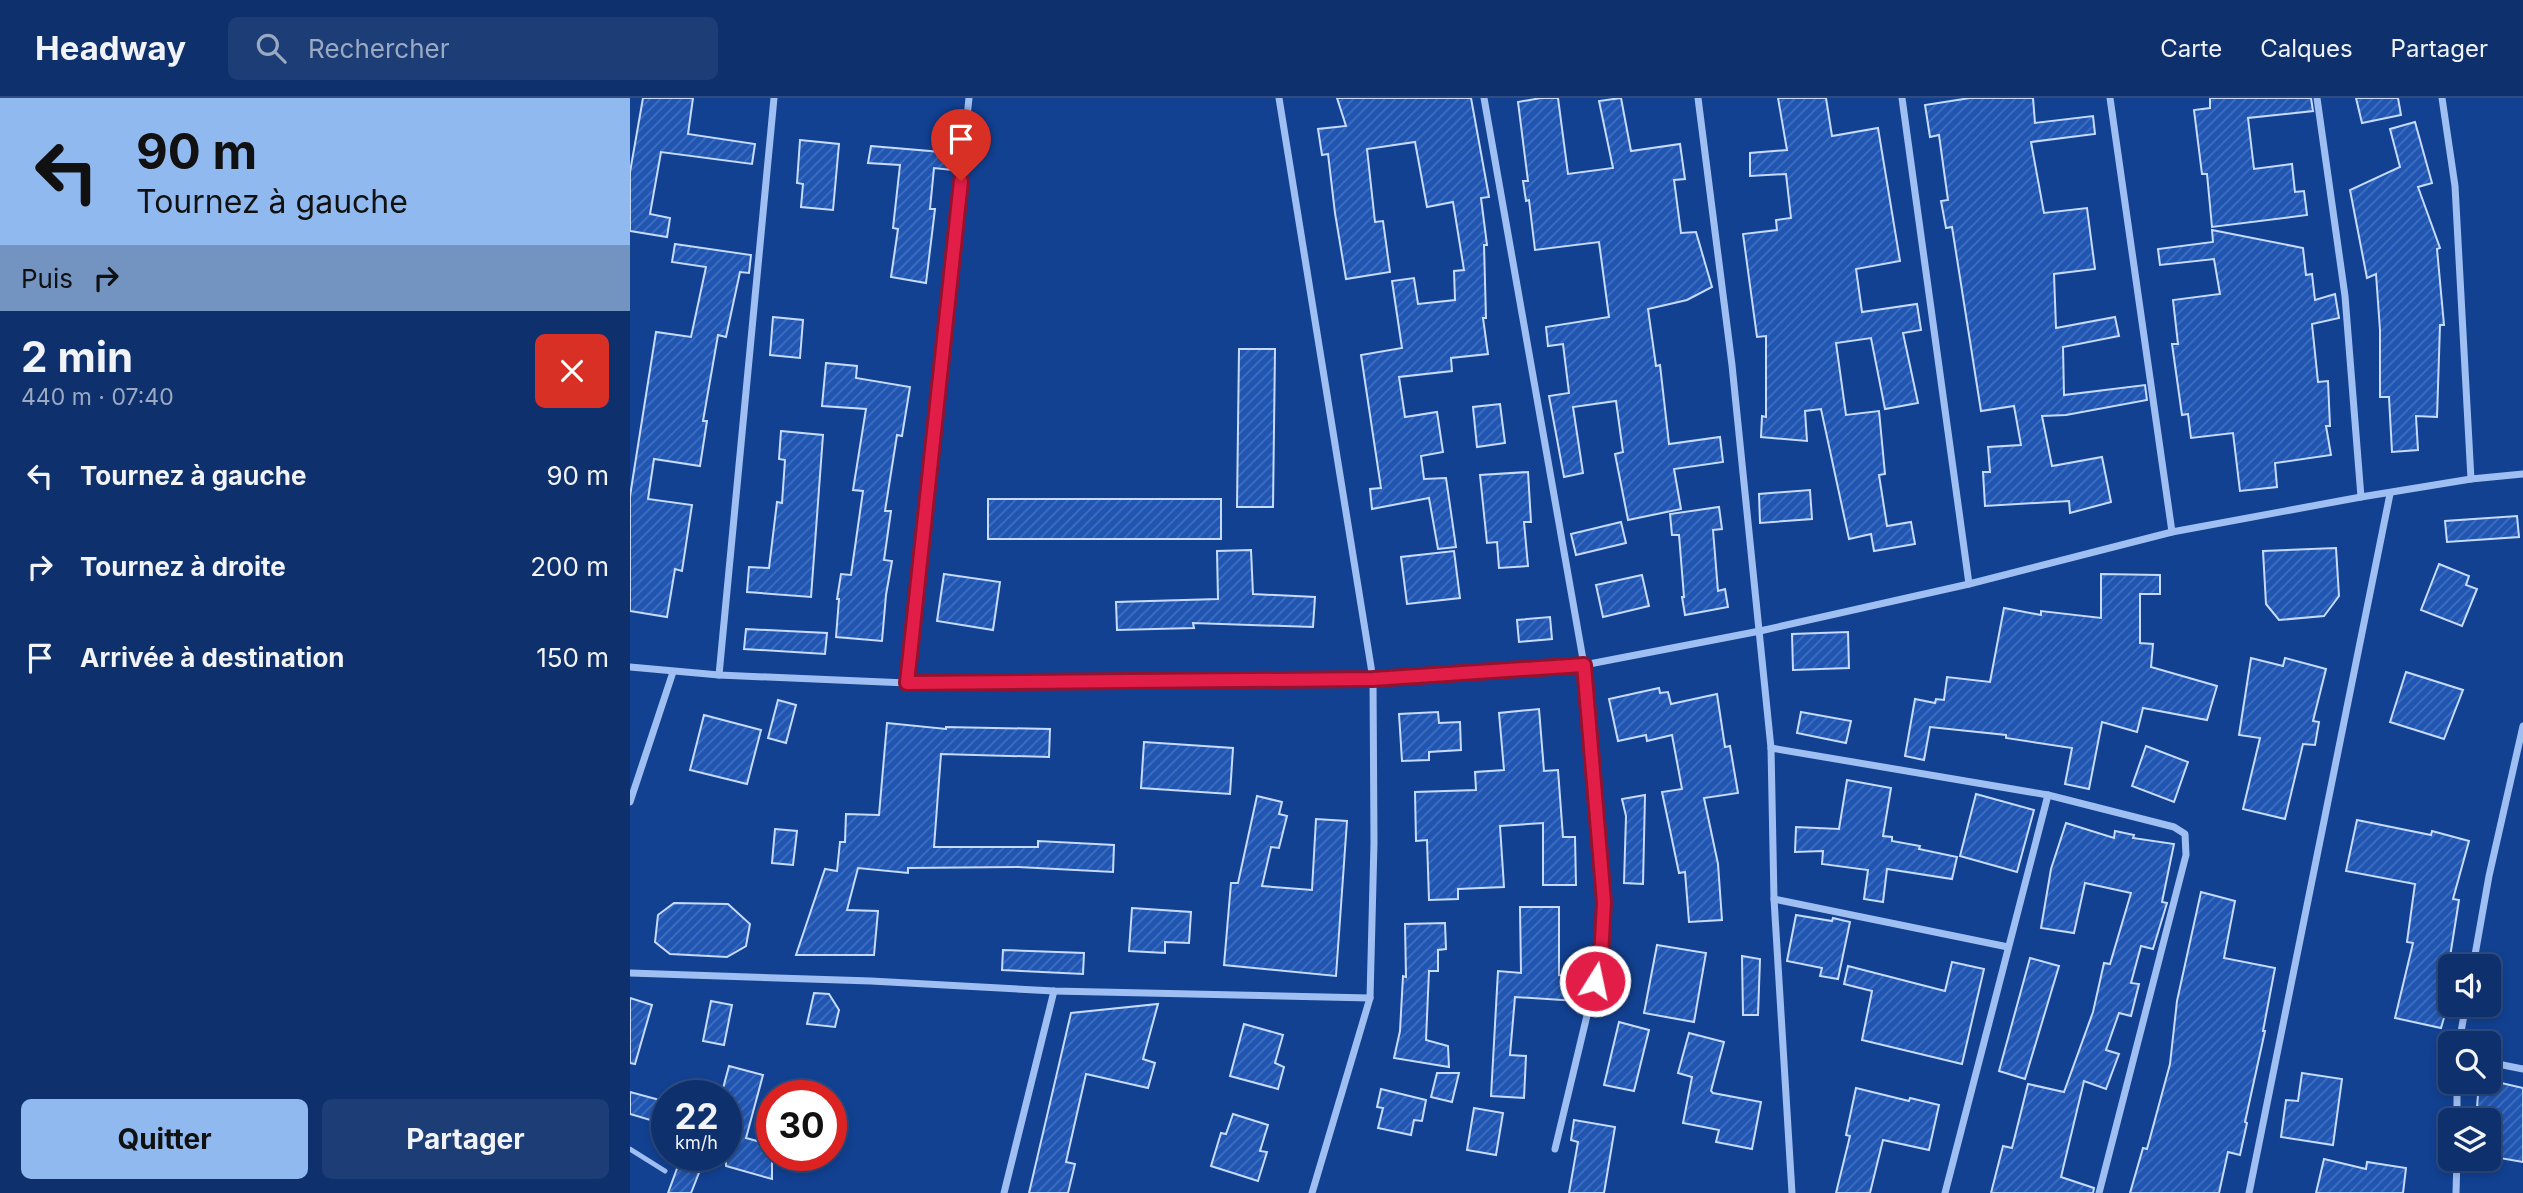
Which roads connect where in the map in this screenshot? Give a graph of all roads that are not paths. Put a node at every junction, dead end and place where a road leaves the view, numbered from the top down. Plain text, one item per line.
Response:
1 (774, 98) edge
2 (969, 98) edge
3 (1279, 98) edge
4 (1484, 98) edge
5 (1698, 98) edge
6 (1902, 98) edge
7 (2110, 98) edge
8 (2317, 98) edge
9 (2442, 98) edge
10 (2523, 474) edge
11 (2471, 479) junction
12 (2390, 494) junction
13 (2361, 497) junction
14 (2172, 532) junction
15 (1969, 584) junction
16 (1760, 631) junction
17 (1584, 665) junction
18 (630, 667) edge
19 (673, 672) junction
20 (719, 676) junction
21 (1373, 679) junction
22 (907, 683) junction
23 (2523, 726) edge
24 (1771, 748) junction
25 (2048, 795) junction
26 (630, 802) edge
27 (1774, 899) junction
28 (2008, 947) junction
29 (2475, 954) edge
30 (630, 974) edge
31 (1054, 991) junction
32 (1370, 998) junction
33 (2501, 1065) edge
34 (2523, 1069) edge
35 (630, 1149) edge
36 (1555, 1149) dead end
37 (651, 1162) edge
38 (2456, 1171) edge
39 (1004, 1193) edge
40 (1312, 1193) edge
41 (1793, 1193) edge
42 (1945, 1193) edge
43 (2099, 1193) edge
44 (2249, 1193) edge
45 (2456, 1193) edge

1 - 20 street
2 - 22 street
3 - 21 street
4 - 17 street
5 - 16 street
6 - 15 street
7 - 14 street
8 - 13 street
9 - 11 street
10 - 11 street
11 - 12 street
12 - 13 street
12 - 44 street
13 - 14 street
14 - 15 street
15 - 16 street
16 - 17 street
16 - 24 street
17 - 21 street
17 - 36 street
18 - 19 street
19 - 20 street
19 - 26 street
20 - 22 street
21 - 22 street
21 - 32 street
23 - 29 street
24 - 25 street
24 - 27 street
25 - 28 street
25 - 43 street
27 - 28 street
27 - 41 street
28 - 42 street
30 - 31 street
31 - 32 street
31 - 39 street
32 - 40 street
33 - 34 street
35 - 37 lane
38 - 45 street

